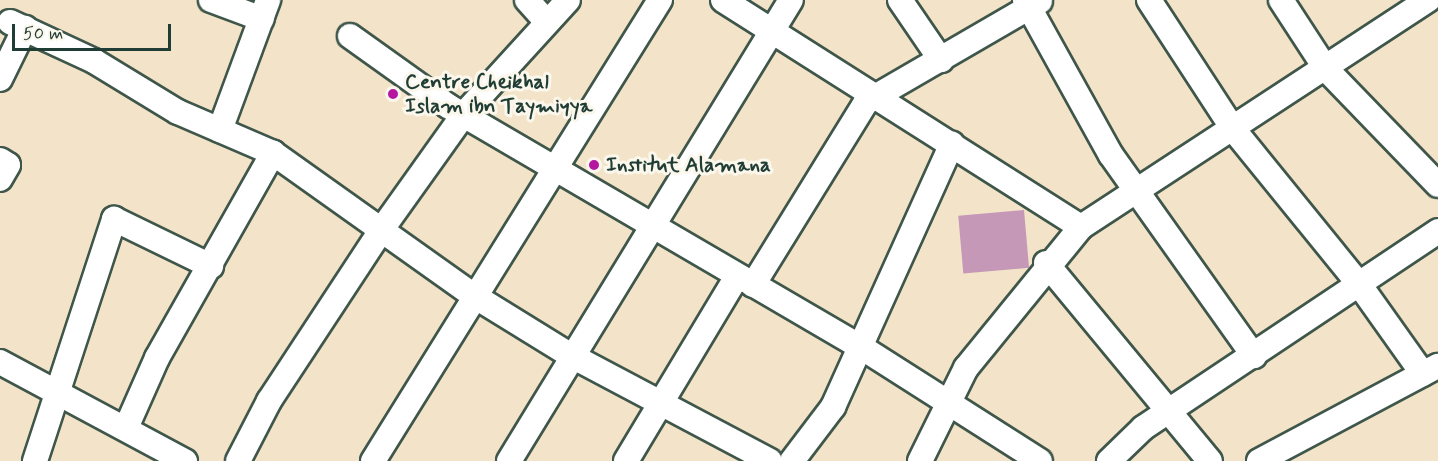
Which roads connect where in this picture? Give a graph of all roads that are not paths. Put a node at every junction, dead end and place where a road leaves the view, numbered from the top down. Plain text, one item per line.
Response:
1 (211, 0) edge
2 (526, 0) edge
3 (568, 0) edge
4 (660, 0) edge
5 (723, 0) edge
6 (791, 0) edge
7 (900, 0) edge
8 (1149, 0) edge
9 (1281, 0) edge
10 (1428, 0) edge
11 (1032, 3) edge
12 (265, 10) edge
13 (546, 21) junction
14 (771, 31) junction
15 (350, 36) dead end
16 (941, 60) junction
17 (1326, 69) junction
18 (0, 79) edge
19 (875, 94) junction
20 (464, 114) junction
21 (1233, 129) junction
22 (220, 130) junction
23 (952, 144) junction
24 (273, 153) junction
25 (0, 160) edge
26 (559, 171) junction
27 (0, 179) edge
28 (1438, 185) edge
29 (1137, 192) junction
30 (655, 226) junction
31 (1081, 227) junction
32 (382, 229) junction
33 (1438, 231) edge
34 (1046, 263) junction
35 (211, 266) junction
36 (745, 281) junction
37 (1359, 285) junction
38 (476, 297) junction
39 (861, 347) junction
40 (570, 355) junction
41 (1254, 356) junction
42 (0, 362) edge
43 (1430, 370) edge
44 (59, 390) junction
45 (951, 401) junction
46 (661, 404) junction
47 (1170, 413) junction
48 (126, 428) junction
49 (34, 461) edge
50 (185, 461) edge
51 (238, 461) edge
52 (374, 461) edge
53 (509, 461) edge
54 (626, 461) edge
55 (770, 461) edge
56 (792, 461) edge
57 (920, 461) edge
58 (1040, 461) edge
59 (1109, 461) edge
60 (1210, 461) edge
61 (1260, 461) edge

1 - 12 street
2 - 13 street
3 - 13 street
4 - 26 street
5 - 14 street
6 - 14 street
7 - 16 street
8 - 21 street
9 - 17 street
10 - 17 street
11 - 16 street
11 - 29 street
12 - 22 street
13 - 20 street
14 - 19 street
14 - 30 street
15 - 20 street
16 - 19 street
17 - 21 street
17 - 28 street
18 - 22 street
19 - 23 street
19 - 36 street
20 - 26 street
20 - 32 street
21 - 29 street
21 - 37 street
22 - 24 street
23 - 31 street
23 - 39 street
24 - 32 street
24 - 35 street
25 - 27 street
26 - 30 street
26 - 38 street
29 - 31 street
29 - 41 street
30 - 36 street
30 - 40 street
31 - 34 street
32 - 38 street
32 - 51 street
33 - 37 street
34 - 45 street
34 - 47 street
35 - 44 street
35 - 48 street
36 - 39 street
36 - 46 street
37 - 41 street
37 - 43 street
38 - 40 street
38 - 52 street
39 - 45 street
39 - 56 street
40 - 46 street
40 - 53 street
41 - 47 street
42 - 44 street
43 - 61 street
44 - 48 street
44 - 49 street
45 - 57 street
45 - 58 street
46 - 54 street
46 - 55 street
47 - 59 street
47 - 60 street
48 - 50 street

